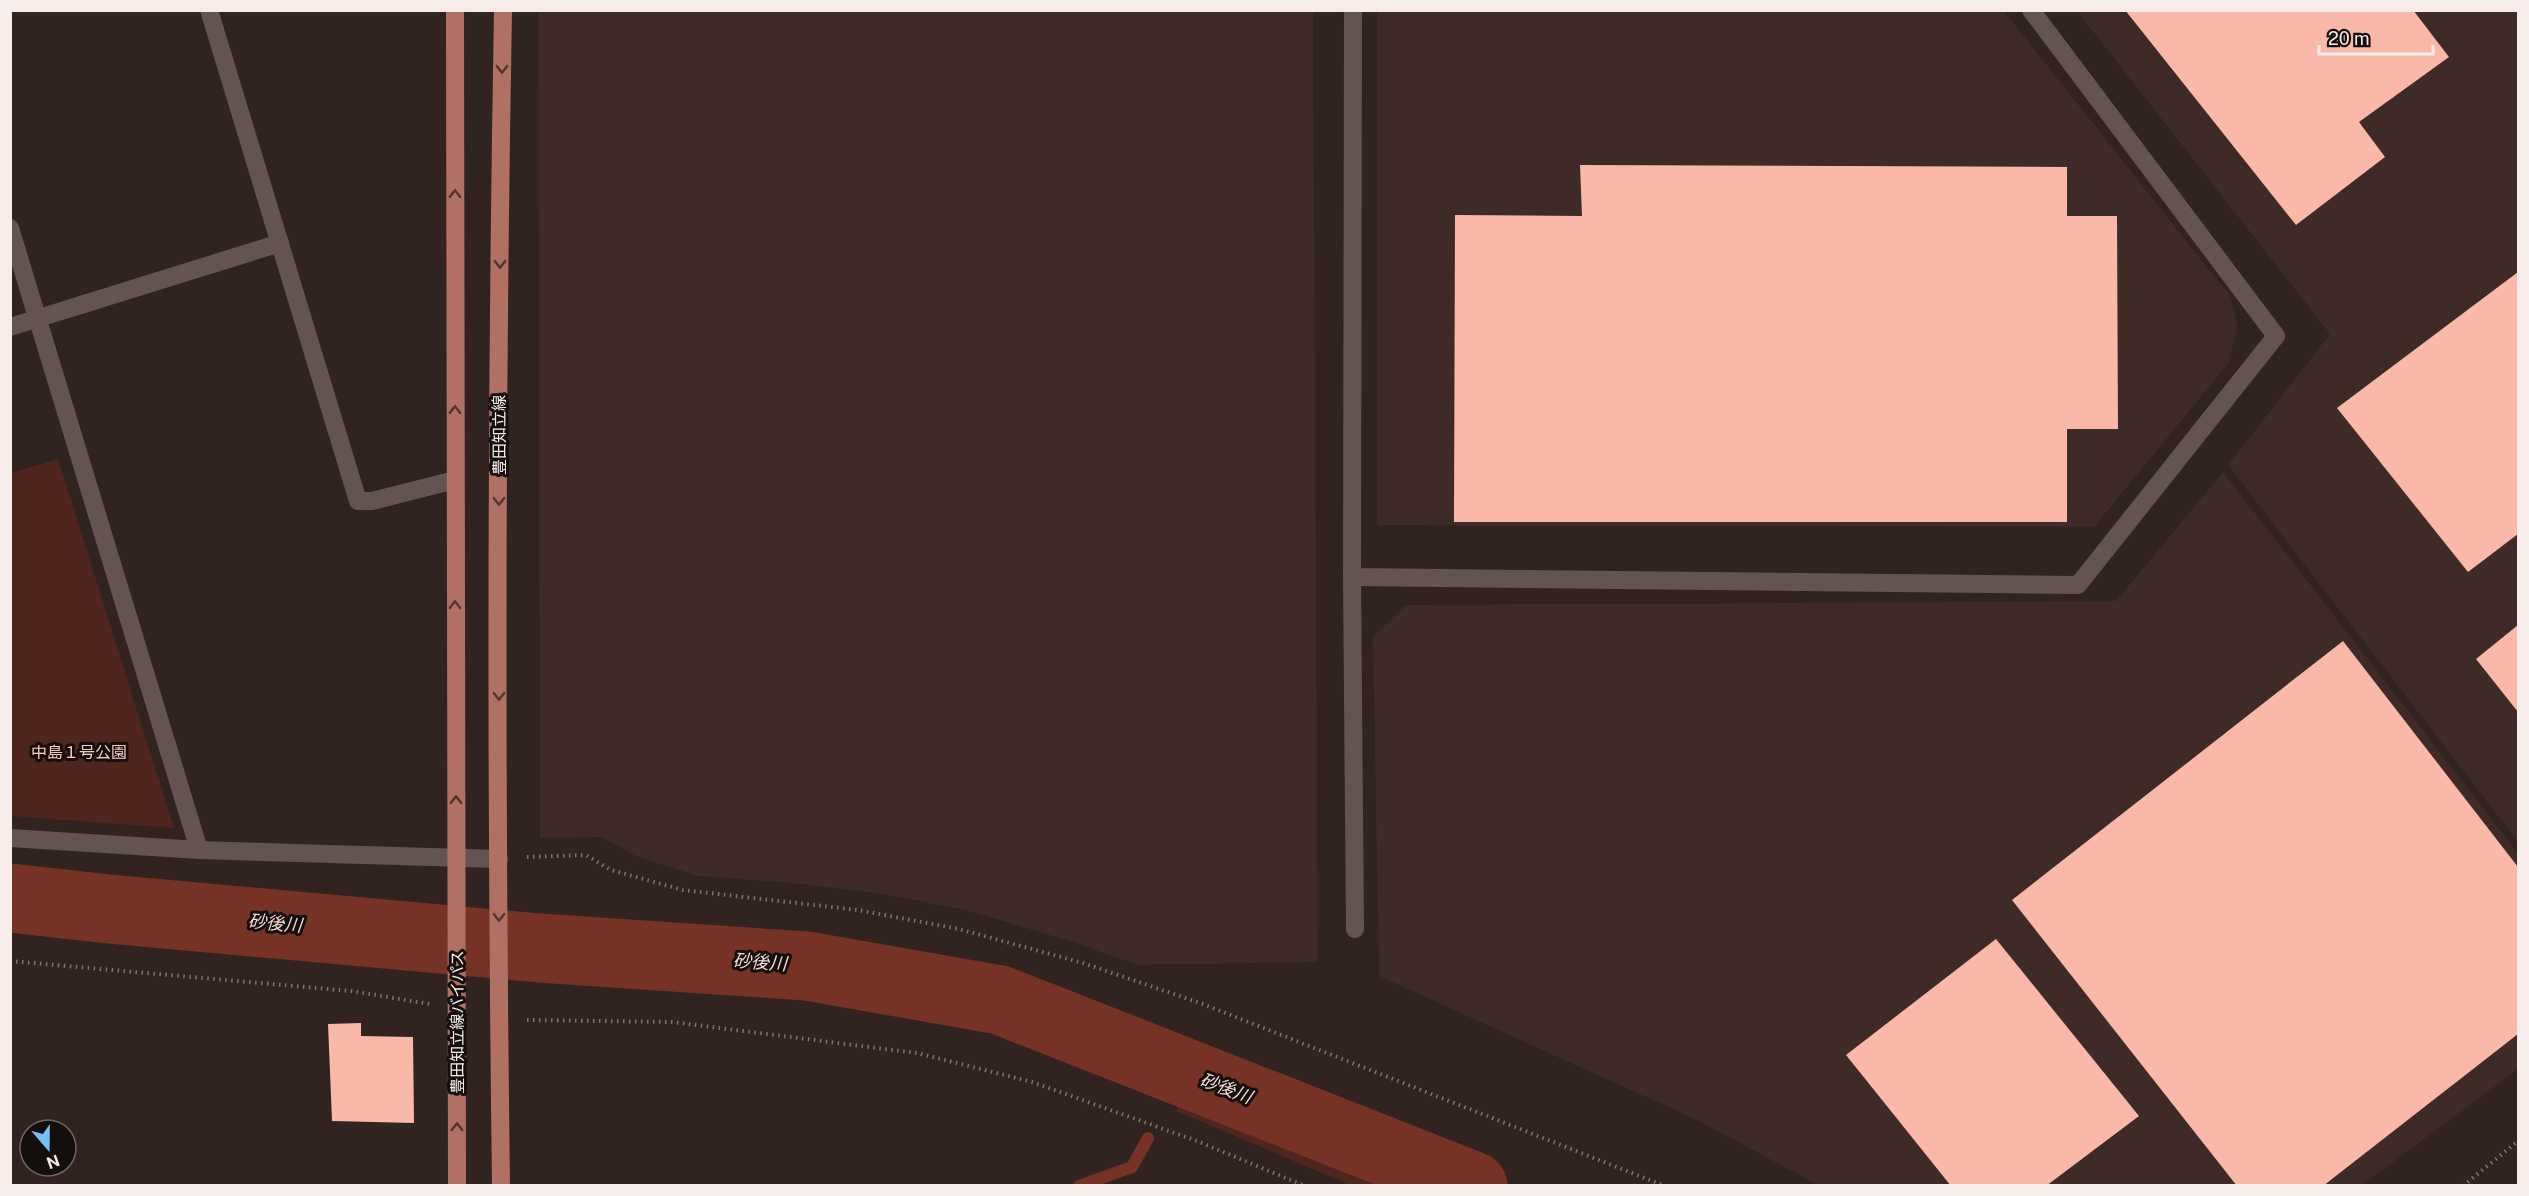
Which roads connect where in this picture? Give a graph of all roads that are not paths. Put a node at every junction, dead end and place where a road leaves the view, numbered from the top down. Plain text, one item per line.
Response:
1 (209, 10) edge
2 (455, 10) edge
3 (503, 10) edge
4 (1353, 10) edge
5 (2031, 10) edge
6 (10, 228) edge
7 (280, 243) junction
8 (38, 318) junction
9 (10, 327) edge
10 (455, 480) junction
11 (1352, 577) junction
12 (10, 838) edge
13 (199, 850) junction
14 (457, 858) junction
15 (499, 859) junction
16 (1355, 929) dead end
17 (457, 1185) edge
18 (501, 1185) edge

1 - 7 street
10 -> 2 main road
3 -> 15 main road, 豊田知立線
4 - 11 street
5 - 11 street
6 - 8 street
7 - 8 street
7 - 10 street
8 - 9 street
8 - 13 street
14 -> 10 main road
11 - 16 street
12 - 13 street
13 - 14 street
14 - 15 street
17 -> 14 main road, 豊田知立線バイパス
15 -> 18 main road

